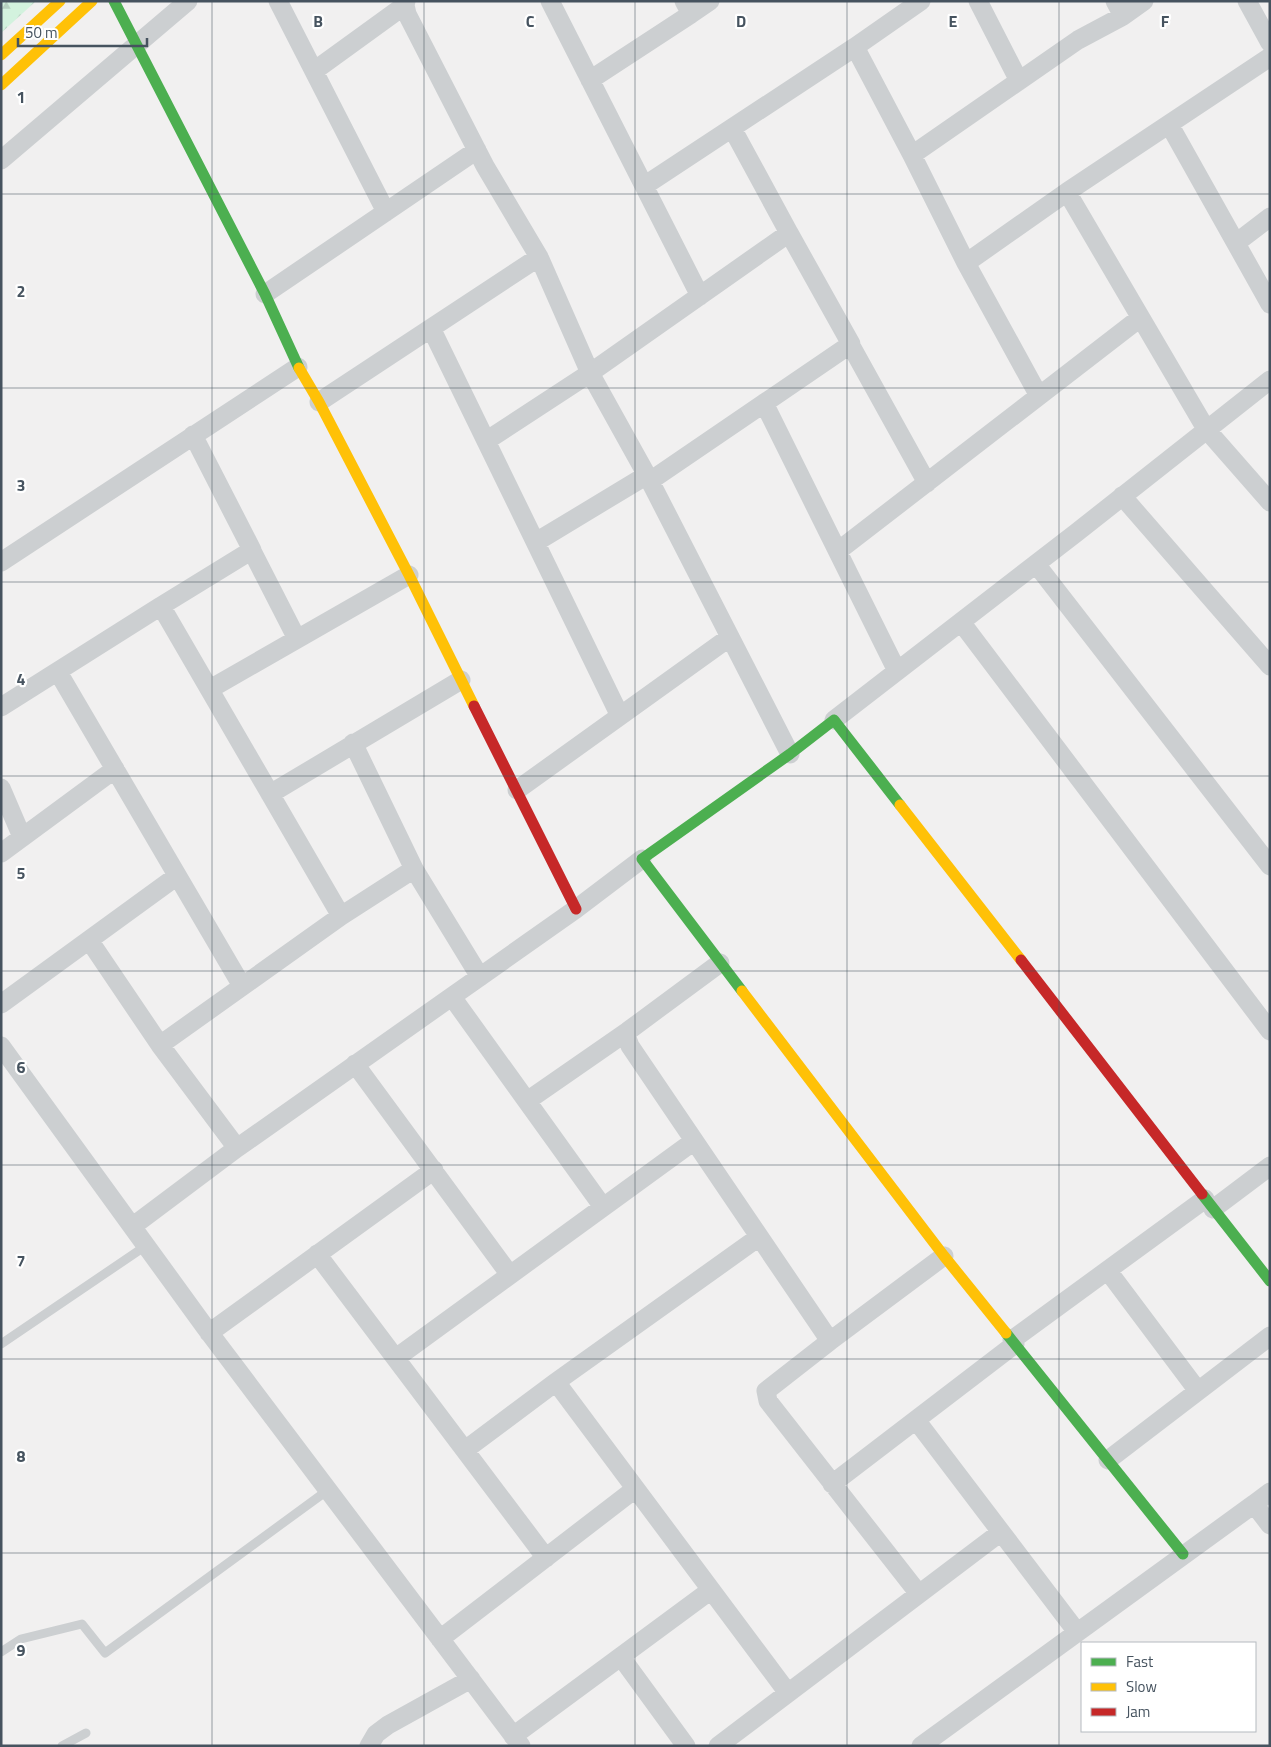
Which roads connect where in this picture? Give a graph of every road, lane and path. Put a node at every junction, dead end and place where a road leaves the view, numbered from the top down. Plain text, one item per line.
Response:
1 (60, 1) edge
2 (92, 1) edge
3 (114, 1) edge
4 (188, 1) edge
5 (278, 1) edge
6 (550, 1) edge
7 (710, 1) edge
8 (921, 1) edge
9 (978, 1) edge
10 (1144, 1) edge
11 (1247, 1) edge
12 (405, 3) edge
13 (688, 8) edge
14 (1119, 9) edge
15 (1270, 43) edge
16 (136, 45) junction
17 (855, 47) junction
18 (1, 55) edge
19 (1270, 57) edge
20 (314, 71) junction
21 (590, 80) junction
22 (1020, 81) junction
23 (1, 85) edge
24 (1169, 124) junction
25 (732, 128) junction
26 (478, 150) junction
27 (912, 155) junction
28 (1, 160) edge
29 (644, 186) junction
30 (1067, 192) junction
31 (386, 212) junction
32 (1270, 217) edge
33 (789, 233) junction
34 (1236, 243) junction
35 (539, 257) junction
36 (966, 263) junction
37 (265, 294) junction
38 (700, 296) junction
39 (1270, 304) edge
40 (1140, 318) junction
41 (431, 328) junction
42 (850, 344) junction
43 (298, 367) junction
44 (590, 373) junction
45 (1270, 380) edge
46 (1039, 396) junction
47 (319, 402) junction
48 (764, 404) junction
49 (1206, 429) junction
50 (193, 435) junction
51 (486, 441) junction
52 (649, 478) junction
53 (927, 483) junction
54 (1122, 496) junction
55 (1270, 502) edge
56 (536, 542) junction
57 (251, 549) junction
58 (838, 551) junction
59 (1, 562) edge
60 (1036, 564) junction
61 (409, 575) junction
62 (161, 606) junction
63 (961, 622) junction
64 (730, 637) junction
65 (297, 639) junction
66 (1270, 666) edge
67 (897, 671) junction
68 (58, 672) junction
69 (461, 680) junction
70 (210, 689) junction
71 (1, 707) edge
72 (620, 716) junction
73 (834, 720) junction
74 (353, 744) junction
75 (790, 754) junction
76 (115, 769) junction
77 (1, 788) edge
78 (517, 790) junction
79 (270, 794) junction
80 (22, 837) junction
81 (1, 852) edge
82 (642, 859) junction
83 (1270, 866) edge
84 (414, 869) junction
85 (177, 876) junction
86 (576, 909) junction
87 (341, 916) junction
88 (89, 940) junction
89 (720, 963) junction
90 (480, 977) junction
91 (242, 986) junction
92 (452, 997) junction
93 (1, 1004) edge
94 (628, 1030) junction
95 (1270, 1031) edge
96 (160, 1045) junction
97 (1, 1046) edge
98 (355, 1064) junction
99 (527, 1101) junction
100 (694, 1141) junction
101 (237, 1148) junction
102 (1270, 1166) edge
103 (434, 1170) junction
104 (1209, 1204) junction
105 (603, 1207) junction
106 (133, 1226) junction
107 (759, 1237) junction
108 (147, 1245) junction
109 (318, 1254) junction
110 (944, 1256) junction
111 (1108, 1271) junction
112 (510, 1275) junction
113 (1270, 1281) edge
114 (209, 1333) junction
115 (1270, 1336) edge
116 (830, 1341) junction
117 (1014, 1342) junction
118 (1, 1344) edge
119 (396, 1358) junction
120 (556, 1382) junction
121 (1198, 1391) junction
122 (916, 1420) junction
123 (465, 1450) junction
124 (1108, 1460) junction
125 (832, 1484) junction
126 (634, 1489) junction
127 (328, 1490) junction
128 (1270, 1492) edge
129 (1254, 1504) junction
130 (1270, 1525) edge
131 (1001, 1532) junction
132 (1183, 1554) junction
133 (546, 1558) junction
134 (711, 1590) junction
135 (919, 1594) junction
136 (1077, 1632) junction
137 (440, 1639) junction
138 (1, 1652) edge
139 (620, 1657) junction
140 (471, 1679) junction
141 (788, 1693) junction
142 (86, 1733) dead end
143 (517, 1741) edge
144 (62, 1746) edge
145 (369, 1746) edge
146 (686, 1746) edge
147 (718, 1746) edge
148 (921, 1746) edge

1 - 18 street
2 - 23 street
3 - 16 street
4 - 16 street
5 - 20 street
6 - 21 street
7 - 13 street
8 - 17 street
9 - 22 street
10 - 14 street
11 - 15 street
12 - 20 street
12 - 26 street
13 - 21 street
14 - 22 street
16 - 28 street
16 - 37 street
17 - 25 street
17 - 27 street
19 - 24 street
20 - 31 street
21 - 29 street
22 - 27 street
24 - 30 street
24 - 34 street
25 - 29 street
25 - 33 street
26 - 31 street
26 - 35 street
27 - 36 street
29 - 38 street
30 - 36 street
30 - 40 street
31 - 37 street
32 - 34 street
33 - 38 street
33 - 42 street
34 - 39 street
35 - 41 street
35 - 44 street
36 - 46 street
37 - 43 street
38 - 44 street
40 - 46 street
40 - 49 street
41 - 47 street
41 - 51 street
42 - 48 street
42 - 53 street
43 - 47 street
43 - 50 street
44 - 51 street
44 - 52 street
45 - 49 street
46 - 53 street
47 - 61 street
48 - 52 street
48 - 58 street
49 - 54 street
49 - 55 street
50 - 57 street
50 - 59 street
51 - 56 street
52 - 56 street
52 - 64 street
53 - 58 street
54 - 60 street
54 - 66 street
56 - 72 street
57 - 62 street
57 - 65 street
58 - 67 street
60 - 63 street
60 - 83 street
61 - 65 street
61 - 69 street
62 - 68 street
62 - 70 street
63 - 67 street
63 - 95 street
64 - 72 street
64 - 75 street
65 - 70 street
67 - 73 street
68 - 71 street
68 - 76 street
69 - 74 street
69 - 78 street
70 - 79 street
72 - 78 street
73 - 75 street
73 - 104 street
74 - 79 street
74 - 84 street
75 - 82 street
76 - 80 street
76 - 85 street
77 - 80 street
78 - 86 street
79 - 87 street
80 - 81 street
82 - 86 street
82 - 89 street
84 - 87 street
84 - 90 street
85 - 88 street
85 - 91 street
86 - 90 street
87 - 91 street
88 - 93 street
88 - 96 street
89 - 94 street
89 - 110 street
90 - 92 street
91 - 96 street
92 - 98 street
92 - 99 street
94 - 99 street
94 - 100 street
96 - 101 street
97 - 106 street
98 - 101 street
98 - 103 street
99 - 105 street
100 - 105 street
100 - 107 street
101 - 106 street
102 - 104 street
103 - 109 street
103 - 112 street
104 - 111 street
104 - 113 street
105 - 112 street
106 - 108 street
107 - 116 street
107 - 120 street
108 - 114 street
108 - 118 lane
109 - 114 street
109 - 119 street
110 - 116 street
110 - 117 street
111 - 117 street
111 - 121 street
112 - 119 street
114 - 127 street
115 - 121 street
116 - 125 street
117 - 122 street
117 - 124 street
119 - 123 street
120 - 123 street
120 - 126 street
121 - 124 street
122 - 125 street
122 - 131 street
123 - 133 street
124 - 132 street
125 - 135 street
126 - 133 street
126 - 134 street
127 - 137 street
127 - 138 lane
128 - 129 street
129 - 130 street
129 - 132 street
131 - 135 street
131 - 136 street
132 - 136 street
133 - 137 street
134 - 139 street
134 - 141 street
135 - 141 street
136 - 148 street
137 - 140 street
139 - 143 street
139 - 146 street
140 - 143 street
140 - 145 street
141 - 147 street
142 - 144 lane

